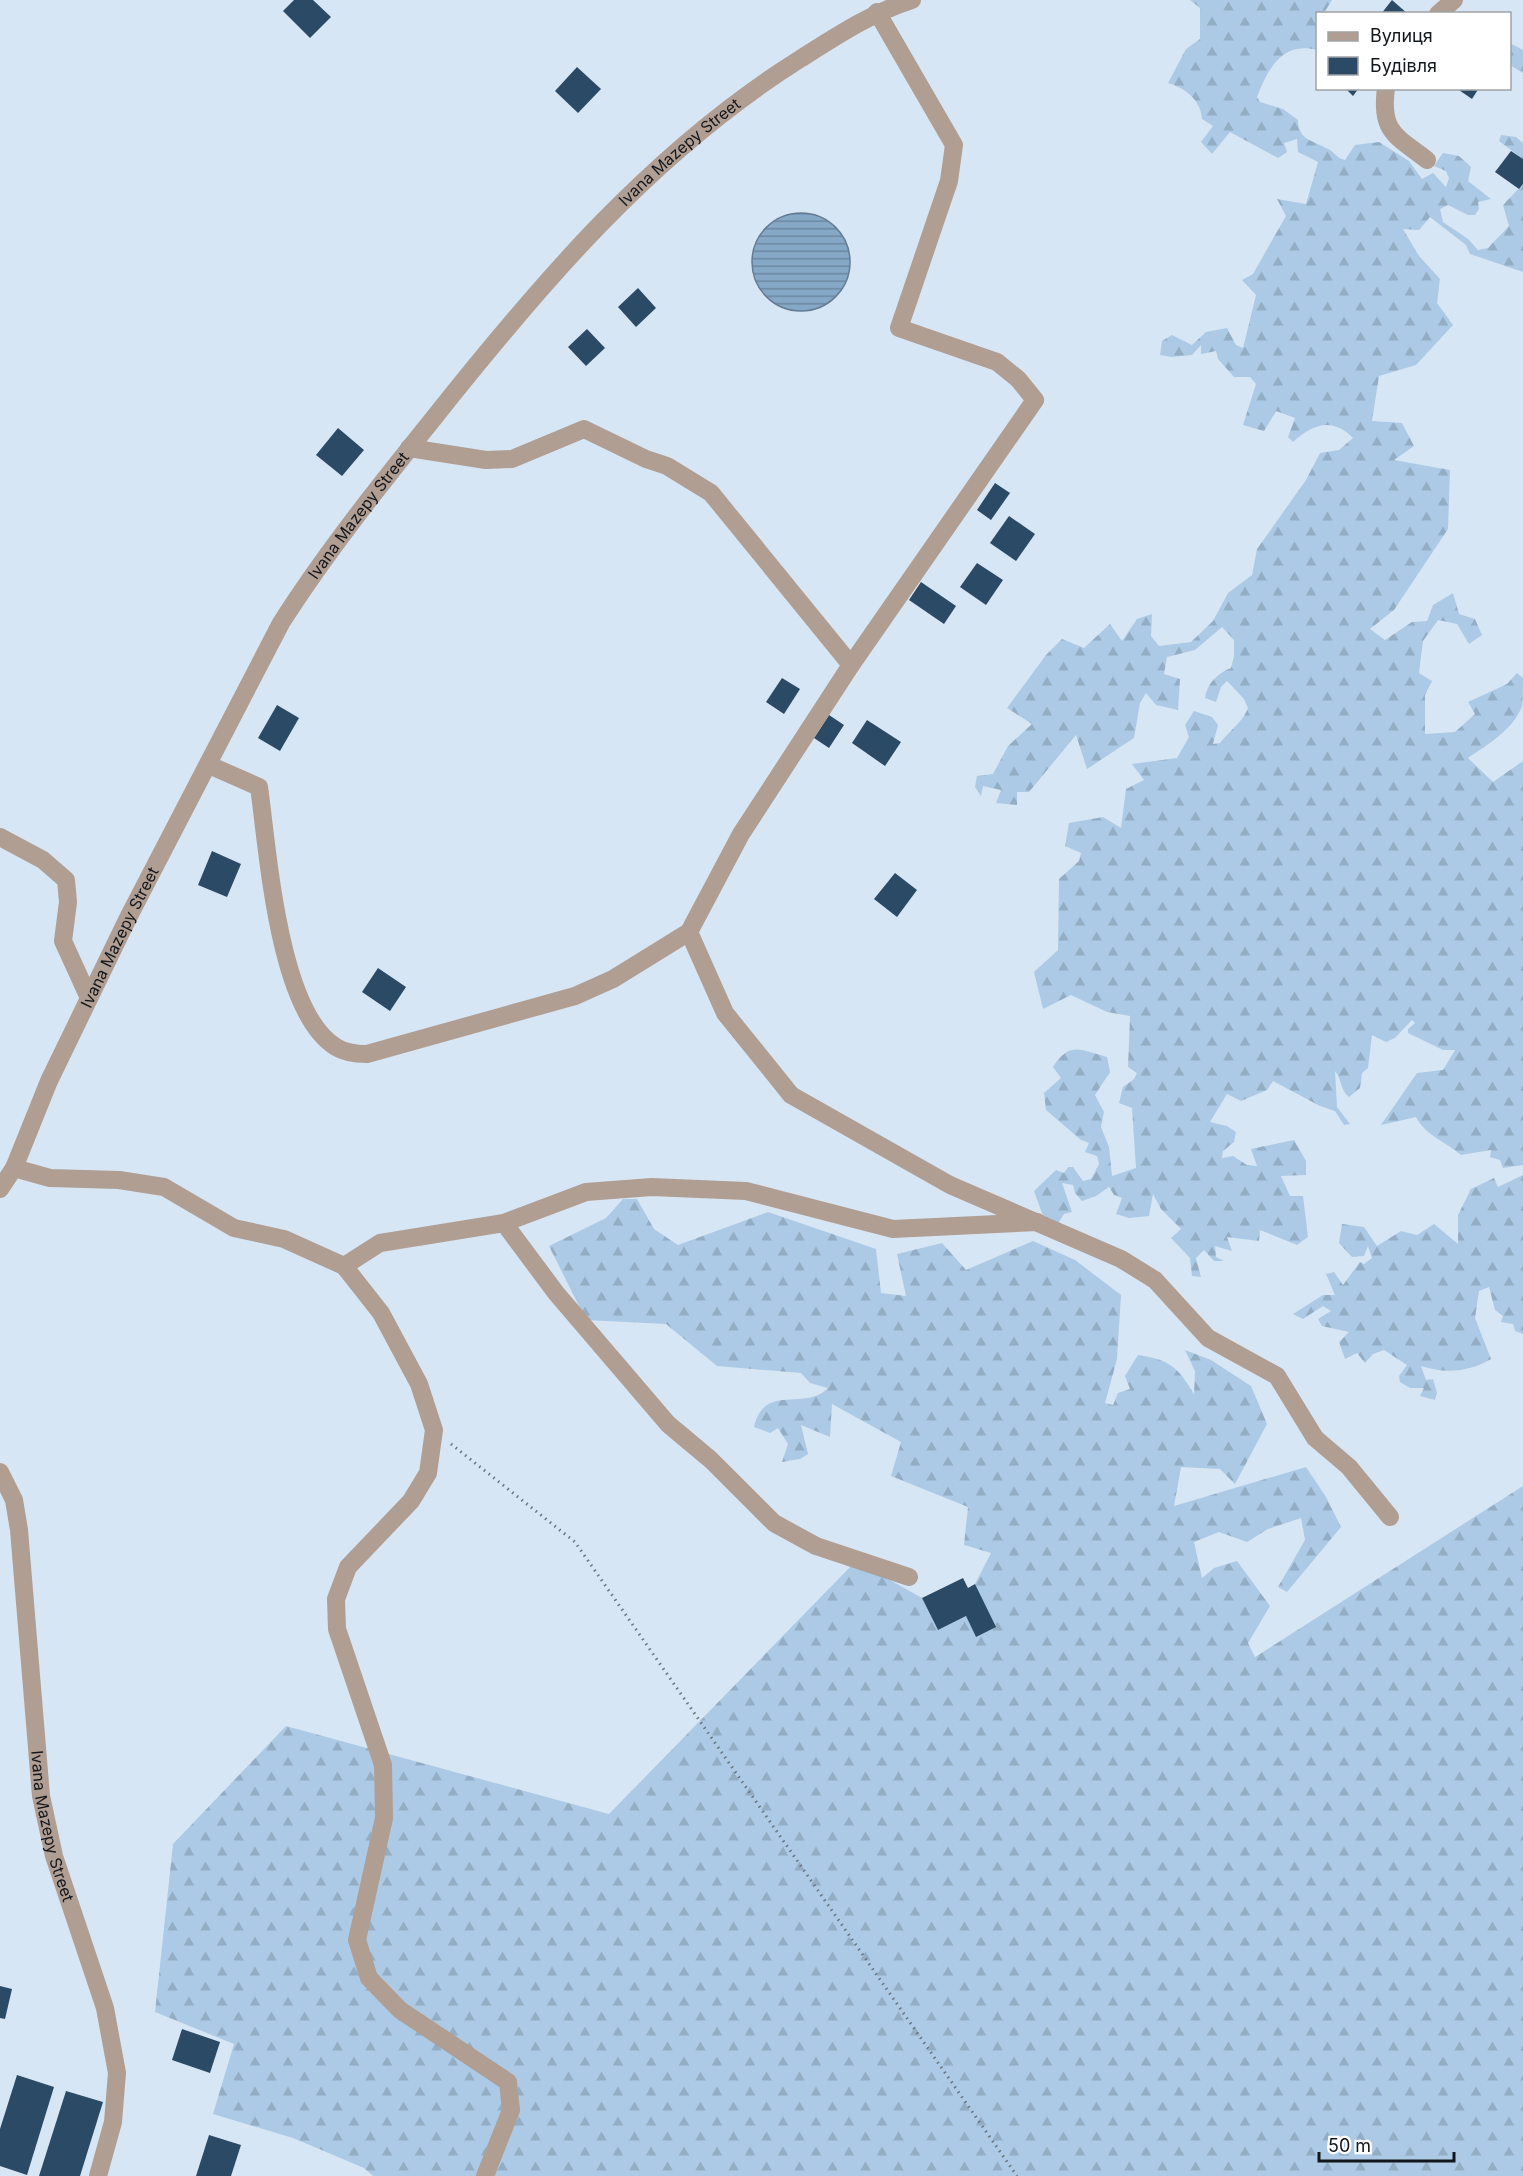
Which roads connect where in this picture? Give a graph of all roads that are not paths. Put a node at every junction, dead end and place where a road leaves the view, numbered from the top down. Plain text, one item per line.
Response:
1 (912, 0) edge
2 (1454, 0) edge
3 (877, 12) junction
4 (1440, 12) edge
5 (1386, 90) edge
6 (1427, 160) dead end
7 (409, 448) junction
8 (851, 665) junction
9 (210, 765) junction
10 (0, 837) edge
11 (689, 932) junction
12 (89, 998) junction
13 (14, 1168) junction
14 (0, 1189) edge
15 (1037, 1222) junction
16 (504, 1223) junction
17 (344, 1266) junction
18 (0, 1472) edge
19 (1390, 1517) dead end
20 (909, 1577) dead end
21 (98, 2176) edge
22 (485, 2176) edge

1 - 3 street, Ivana Mazepy Street
2 - 4 street
3 - 7 street, Ivana Mazepy Street
3 - 8 street
5 - 6 street
7 - 8 street
7 - 9 street, Ivana Mazepy Street
8 - 11 street
9 - 11 street
9 - 12 street, Ivana Mazepy Street
10 - 12 street
11 - 15 street
12 - 13 street, Ivana Mazepy Street
13 - 14 street, Ivana Mazepy Street
13 - 17 street
15 - 16 street
15 - 19 street
16 - 17 street
16 - 20 street
17 - 22 street
18 - 21 street, Ivana Mazepy Street

